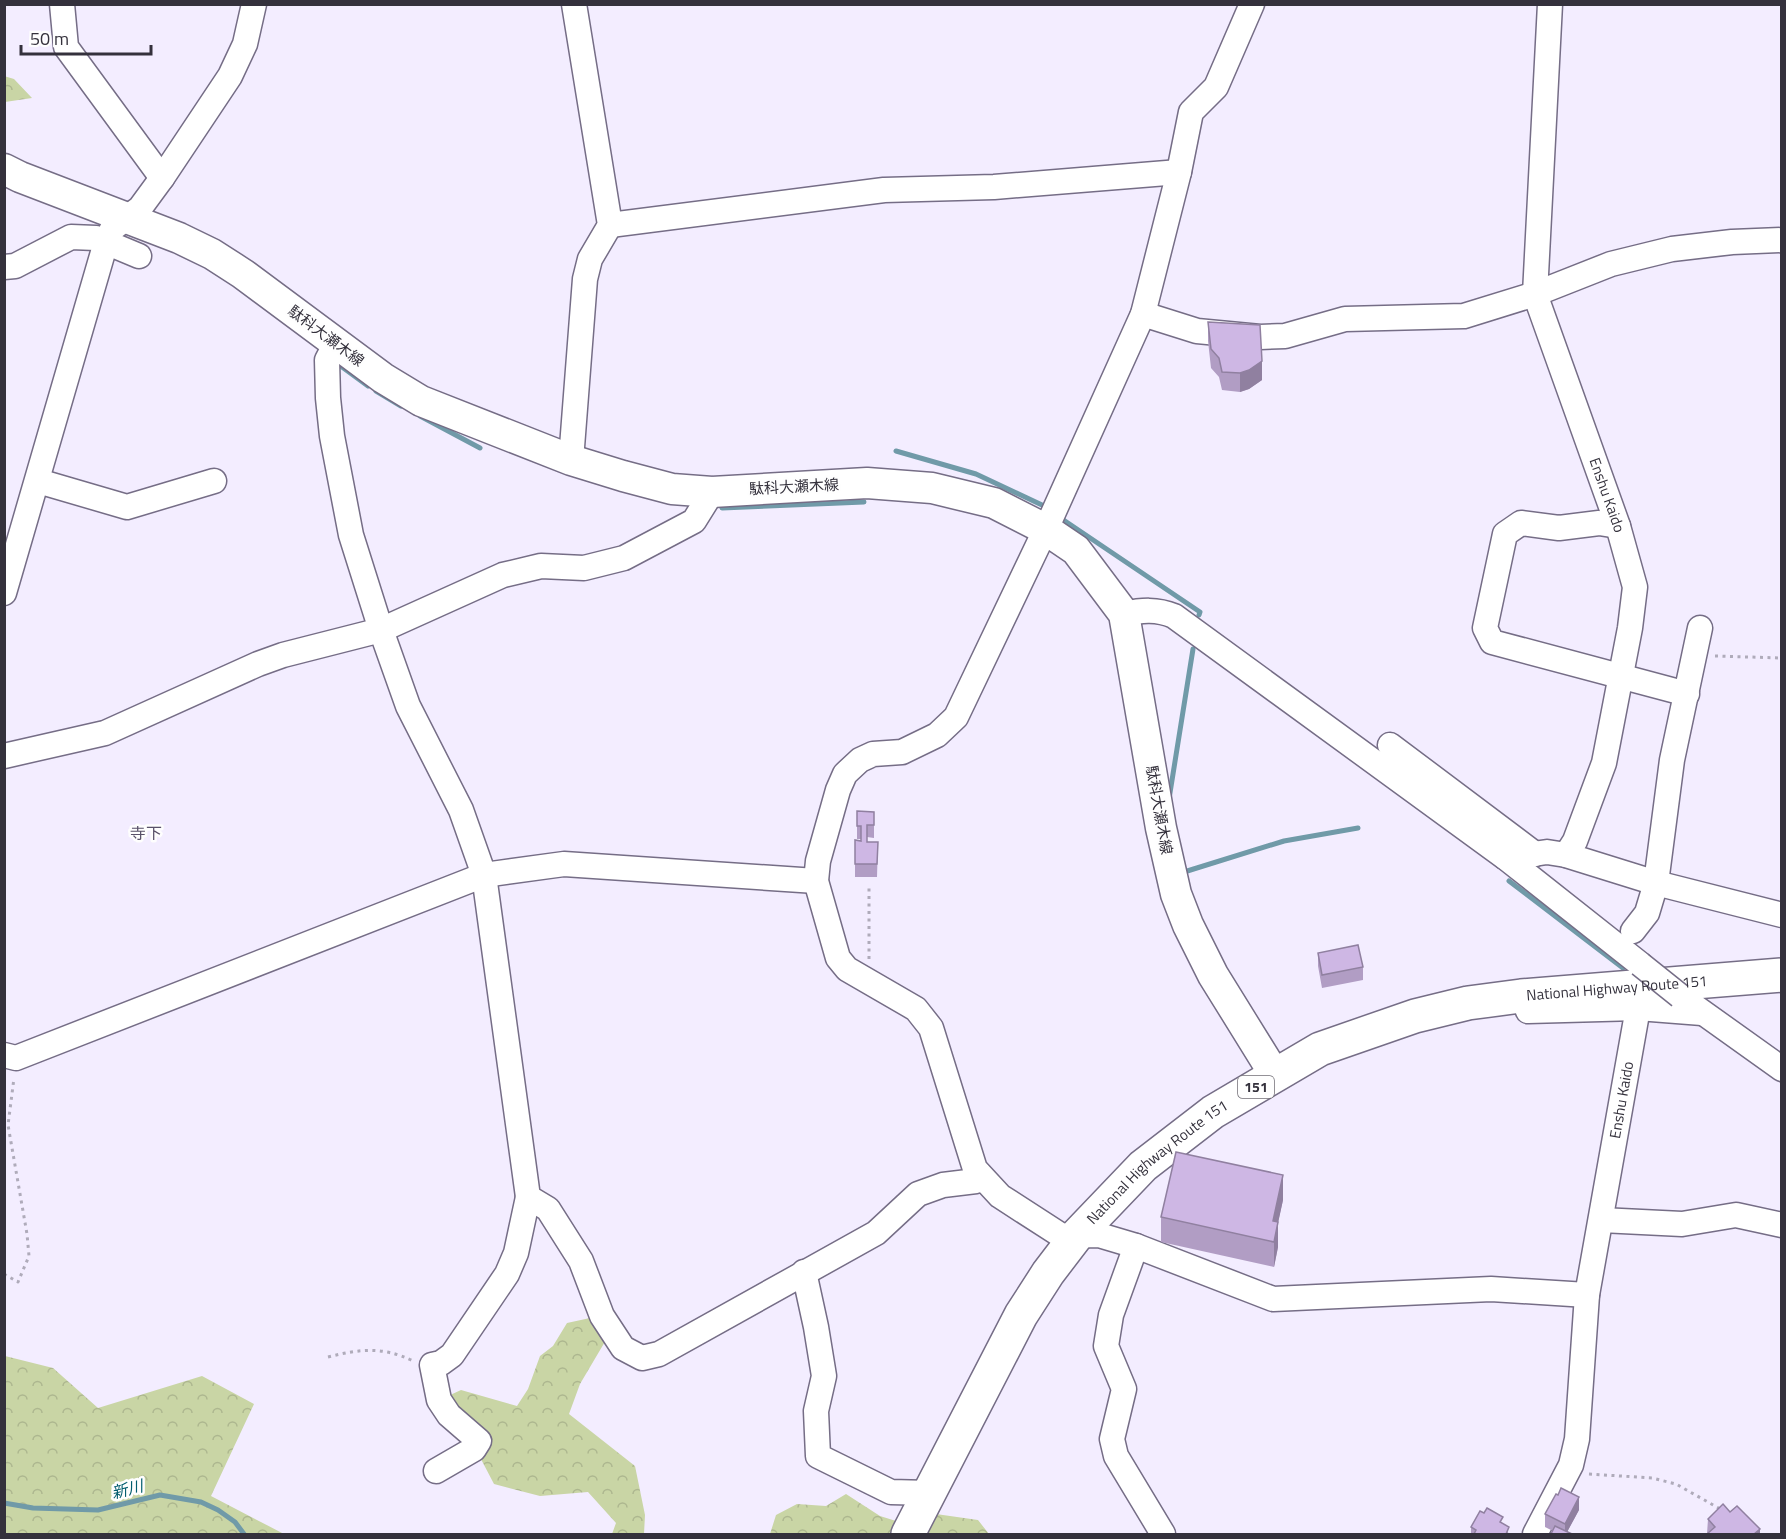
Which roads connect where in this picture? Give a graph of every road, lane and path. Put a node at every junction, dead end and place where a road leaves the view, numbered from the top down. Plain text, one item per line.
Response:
1 (62, 4) edge
2 (254, 4) edge
3 (574, 4) edge
4 (1252, 4) edge
5 (1550, 4) edge
6 (4, 169) edge
7 (1179, 172) junction
8 (162, 178) junction
9 (126, 219) junction
10 (610, 225) junction
11 (1782, 240) edge
12 (106, 242) junction
13 (139, 256) dead end
14 (4, 267) edge
15 (1535, 294) junction
16 (1143, 314) junction
17 (336, 343) junction
18 (571, 460) junction
19 (38, 481) junction
20 (214, 481) dead end
21 (712, 492) junction
22 (15, 521) edge
23 (1618, 526) junction
24 (1045, 529) junction
25 (4, 592) edge
26 (1125, 614) junction
27 (1700, 628) dead end
28 (381, 630) junction
29 (1695, 656) junction
30 (1782, 658) edge
31 (1620, 678) junction
32 (1687, 694) junction
33 (1390, 745) dead end
34 (4, 756) edge
35 (1566, 855) junction
36 (1506, 858) junction
37 (1535, 861) junction
38 (484, 875) junction
39 (816, 880) junction
40 (1656, 883) junction
41 (869, 887) dead end
42 (1782, 915) edge
43 (1633, 931) dead end
44 (1782, 975) edge
45 (868, 982) junction
46 (1521, 996) junction
47 (1638, 1008) junction
48 (1702, 1013) junction
49 (10, 1057) edge
50 (1782, 1069) edge
51 (1275, 1075) junction
52 (981, 1177) junction
53 (528, 1197) junction
54 (1601, 1220) junction
55 (1782, 1225) edge
56 (1077, 1235) junction
57 (1136, 1246) junction
58 (804, 1272) junction
59 (4, 1274) edge
60 (1587, 1295) junction
61 (328, 1357) dead end
62 (432, 1365) junction
63 (1571, 1465) junction
64 (436, 1470) dead end
65 (927, 1499) junction
66 (1725, 1511) edge
67 (908, 1534) edge
68 (1163, 1534) edge
69 (1535, 1534) edge

1 - 8 street
2 - 8 street
3 - 10 street
4 - 7 street
5 - 15 street, Enshu Kaido
6 - 9 main road, 駄科大瀬木線
7 - 10 street
7 - 16 street
8 - 9 street
9 - 12 street
9 - 17 main road, 駄科大瀬木線
10 - 18 street
11 - 15 street
12 - 13 street
12 - 14 street
12 - 19 street
15 - 16 street
15 - 23 street, Enshu Kaido
16 - 24 street
17 - 18 main road, 駄科大瀬木線
17 - 28 street
18 - 21 main road, 駄科大瀬木線
19 - 20 street
19 - 22 street
21 - 24 main road, 駄科大瀬木線
21 - 28 street
22 - 25 street
23 - 31 street, Enshu Kaido
23 - 31 street
24 - 26 main road, 駄科大瀬木線
24 - 39 street
26 - 36 street
26 - 51 main road, 駄科大瀬木線
27 - 29 street
28 - 34 street
28 - 38 street
29 - 30 path
29 - 32 street
31 - 32 street
31 - 35 street, Enshu Kaido
32 - 40 street
33 - 37 street
35 - 37 street
35 - 40 street
36 - 37 street
36 - 48 street, bridge
38 - 39 street
38 - 49 street
38 - 53 street
39 - 45 street
40 - 42 street
40 - 43 street
41 - 45 path
44 - 46 highway, National Highway Route 151 / 151
45 - 52 street
46 - 47 street
46 - 51 highway, National Highway Route 151 / 151
47 - 48 street
47 - 54 street, Enshu Kaido
48 - 50 street
49 - 59 path
51 - 56 highway, National Highway Route 151 / 151
52 - 56 street
52 - 58 street
53 - 58 street
53 - 62 street
54 - 55 street
54 - 60 street, Enshu Kaido
56 - 57 street
56 - 65 highway, National Highway Route 151 / 151
57 - 60 street
57 - 68 street
58 - 65 street
60 - 63 street, Enshu Kaido
61 - 62 path
62 - 64 street
63 - 66 path
63 - 69 street, Enshu Kaido
65 - 67 highway, National Highway Route 151 / 151

